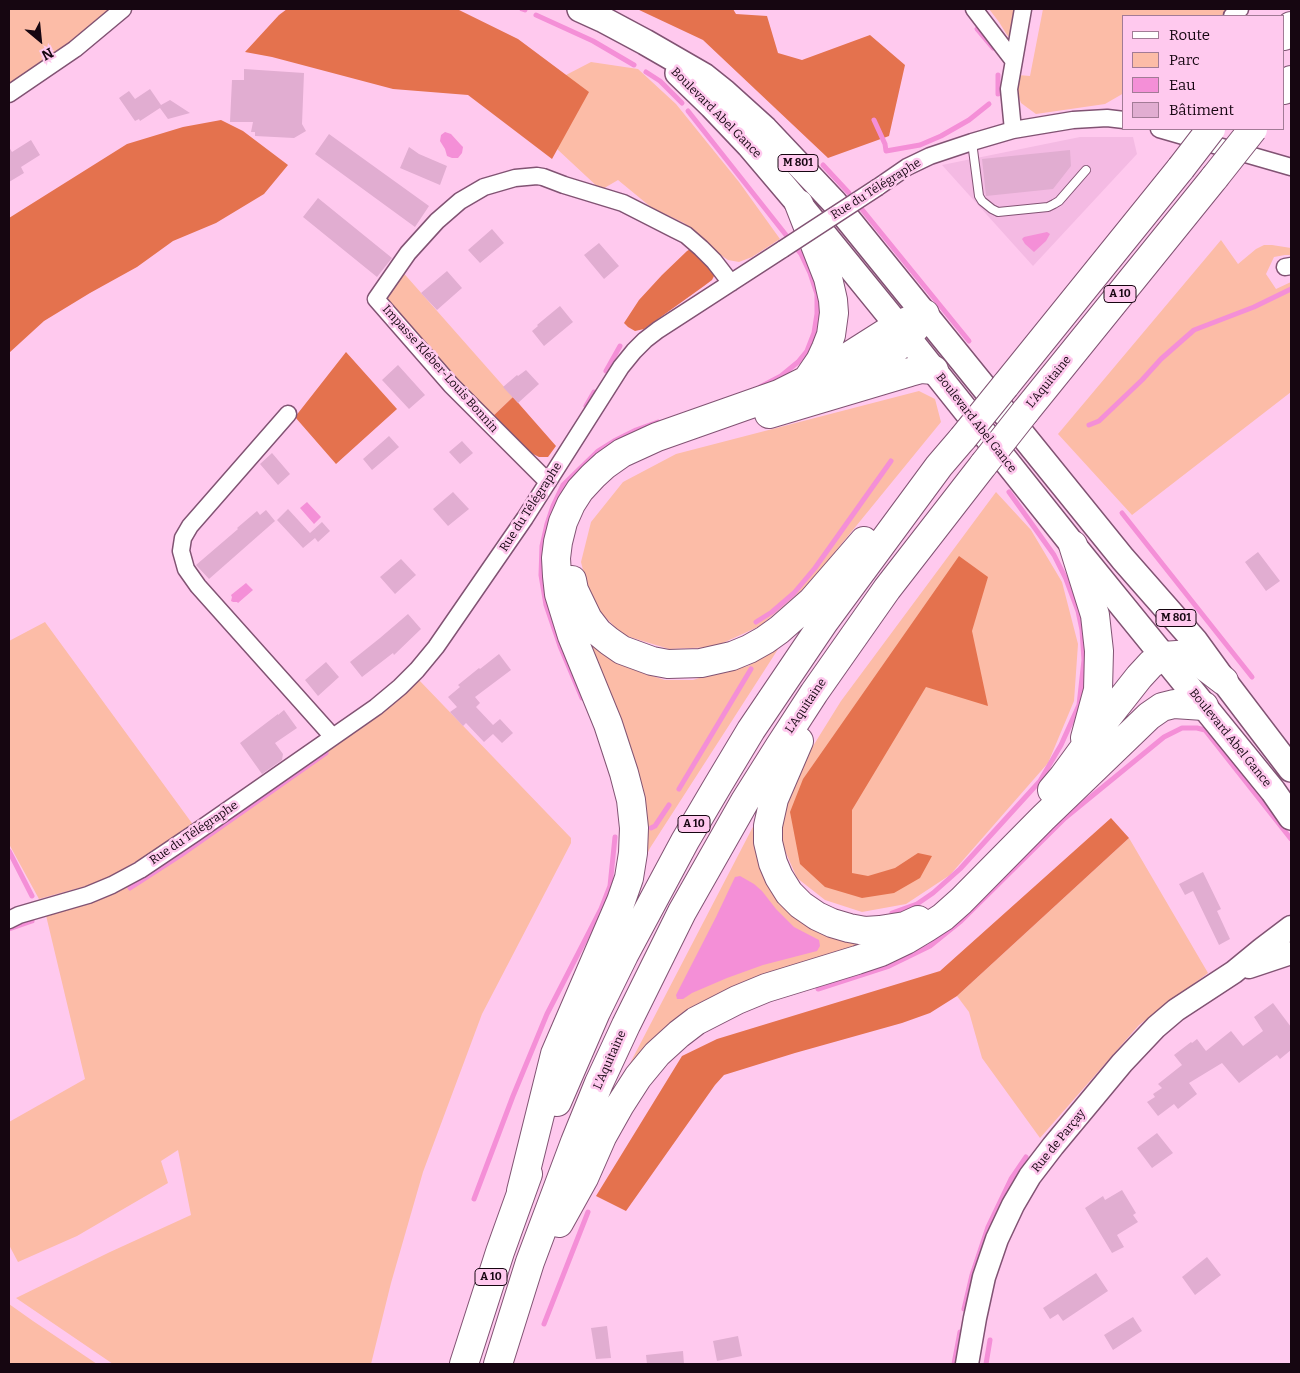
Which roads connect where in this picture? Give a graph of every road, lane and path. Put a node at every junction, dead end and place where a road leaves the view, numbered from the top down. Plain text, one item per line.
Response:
1 (123, 9) edge
2 (580, 9) edge
3 (974, 9) edge
4 (1023, 9) edge
5 (645, 42) junction
6 (1013, 60) junction
7 (9, 94) edge
8 (1122, 120) edge
9 (1013, 130) junction
10 (1162, 130) edge
11 (1210, 130) edge
12 (1252, 130) edge
13 (972, 142) junction
14 (1291, 167) edge
15 (1086, 170) dead end
16 (799, 204) junction
17 (731, 283) junction
18 (925, 314) junction
19 (903, 331) junction
20 (934, 370) junction
21 (806, 382) junction
22 (840, 393) junction
23 (288, 414) dead end
24 (548, 482) junction
25 (923, 488) junction
26 (1073, 545) junction
27 (1163, 656) junction
28 (829, 670) junction
29 (1224, 681) junction
30 (1204, 706) junction
31 (332, 737) junction
32 (1081, 752) junction
33 (1291, 769) edge
34 (1291, 817) edge
35 (9, 920) edge
36 (1291, 927) edge
37 (1291, 953) edge
38 (1234, 972) junction
39 (521, 1191) junction
40 (520, 1292) junction
41 (464, 1364) edge
42 (498, 1364) edge
43 (967, 1364) edge

1 - 7 street
2 - 5 main road, Boulevard Abel Gance / M 801
3 - 6 street
4 - 6 street
5 - 16 main road, Boulevard Abel Gance / M 801
5 - 18 main road, Boulevard Abel Gance / M 801
6 - 9 street
8 - 9 street, Rue du Télégraphe
9 - 13 street, Rue du Télégraphe
10 - 14 street
11 - 25 highway, A 10, bridge
12 - 28 highway, L'Aquitaine / A 10, bridge
13 - 15 lane
13 - 17 street, Rue du Télégraphe, bridge
16 - 19 main road, Boulevard Abel Gance / M 801
16 - 21 highway
17 - 24 street, Rue du Télégraphe
17 - 24 street, Impasse Kléber-Louis Bonnin
18 - 19 highway
18 - 29 main road, Boulevard Abel Gance / M 801
19 - 20 main road, Boulevard Abel Gance / M 801
19 - 21 highway
19 - 22 highway
20 - 22 highway
20 - 26 main road, Boulevard Abel Gance / M 801
21 - 39 highway
22 - 25 highway
23 - 31 street
24 - 31 street, Rue du Télégraphe
25 - 39 highway, A 10
26 - 27 main road, Boulevard Abel Gance / M 801
26 - 32 highway
27 - 29 highway
27 - 30 main road, Boulevard Abel Gance / M 801
27 - 32 highway
28 - 32 highway
28 - 40 highway, L'Aquitaine / A 10
29 - 33 main road, Boulevard Abel Gance / M 801
30 - 34 main road, Boulevard Abel Gance / M 801
30 - 40 highway
31 - 35 street, Rue du Télégraphe
36 - 38 street, Rue de Parçay
37 - 38 street, Rue de Parçay
38 - 43 street, Rue de Parçay
39 - 41 highway, A 10
40 - 42 highway, L'Aquitaine / A 10

